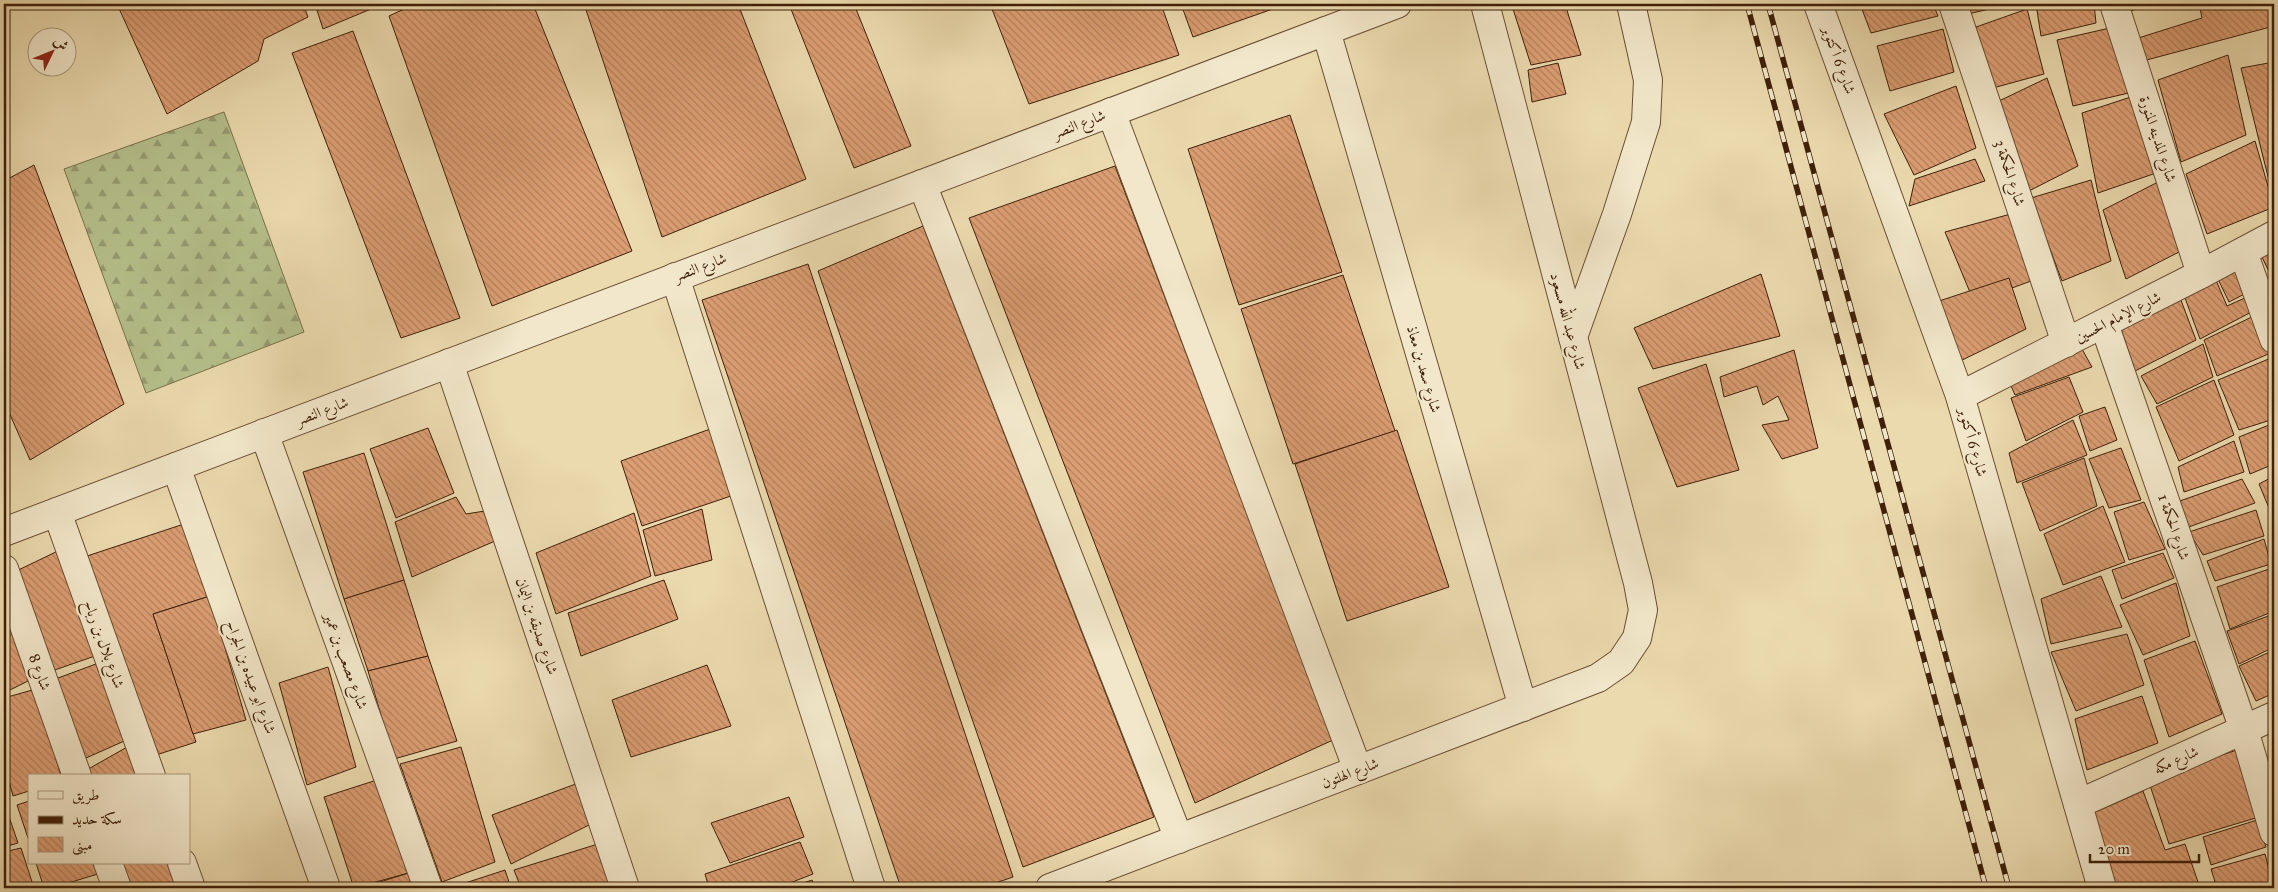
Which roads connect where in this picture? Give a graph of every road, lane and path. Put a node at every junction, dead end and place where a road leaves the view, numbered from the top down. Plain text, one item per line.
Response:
1 (1397, 4) edge
2 (1485, 4) edge
3 (1632, 4) edge
4 (1818, 4) edge
5 (1953, 4) edge
6 (2114, 4) edge
7 (1326, 31) junction
8 (1111, 112) junction
9 (922, 184) junction
10 (2274, 235) edge
11 (2243, 252) junction
12 (2201, 274) junction
13 (675, 277) junction
14 (2104, 324) junction
15 (1573, 337) junction
16 (2274, 339) edge
17 (2066, 342) junction
18 (449, 363) junction
19 (1960, 396) junction
20 (264, 433) junction
21 (176, 467) junction
22 (57, 512) junction
23 (4, 532) edge
24 (4, 569) edge
25 (1637, 638) joint
26 (1523, 707) junction
27 (2274, 716) edge
28 (2244, 730) junction
29 (1358, 770) junction
30 (76, 774) edge
31 (150, 774) edge
32 (2078, 804) junction
33 (2274, 832) edge
34 (1179, 839) junction
35 (108, 864) edge
36 (182, 864) edge
37 (117, 888) edge
38 (191, 888) edge
39 (326, 888) edge
40 (428, 888) edge
41 (624, 888) edge
42 (871, 888) edge
43 (1050, 888) edge
44 (2102, 888) edge

1 - 7 street, شارع النصر
2 - 15 street, شارع عبد الله مسعود
3 - 15 street
4 - 19 street, شارع 6 أكتوبر
5 - 17 street, شارع الحكمة 3
6 - 12 street, شارع المدينه المنورة
7 - 8 street, شارع النصر
7 - 26 street, شارع سعد بن معاذ
8 - 9 street, شارع النصر
8 - 29 street
9 - 13 street, شارع النصر
9 - 34 street
10 - 11 street, شارع الإمام الحسين
11 - 12 street, شارع الإمام الحسين
11 - 16 street
12 - 14 street, شارع الإمام الحسين
13 - 18 street, شارع النصر
13 - 42 street
14 - 17 street, شارع الإمام الحسين
14 - 28 street, شارع الحكمة 1
15 - 25 street, شارع عبد الله مسعود
17 - 19 street, شارع الإمام الحسين
18 - 20 street, شارع النصر
18 - 41 street, شارع صديقه بن اليمان
19 - 32 street, شارع 6 أكتوبر
20 - 21 street, شارع النصر
20 - 40 street, شارع مصعب بن عمير
21 - 22 street, شارع النصر
21 - 39 street, شارع ابو عبيده بن الجراح
22 - 23 street, شارع النصر
22 - 31 street, شارع بلال بن رباح
24 - 30 street, شارع 8
25 - 26 street, شارع الهلتون
26 - 29 street, شارع الهلتون
27 - 28 street, شارع مكه
28 - 32 street, شارع مكه
28 - 33 street, شارع الحكمة 1
29 - 34 street, شارع الهلتون
32 - 44 street, شارع 6 أكتوبر
34 - 43 street, شارع الهلتون
35 - 37 street
36 - 38 street

